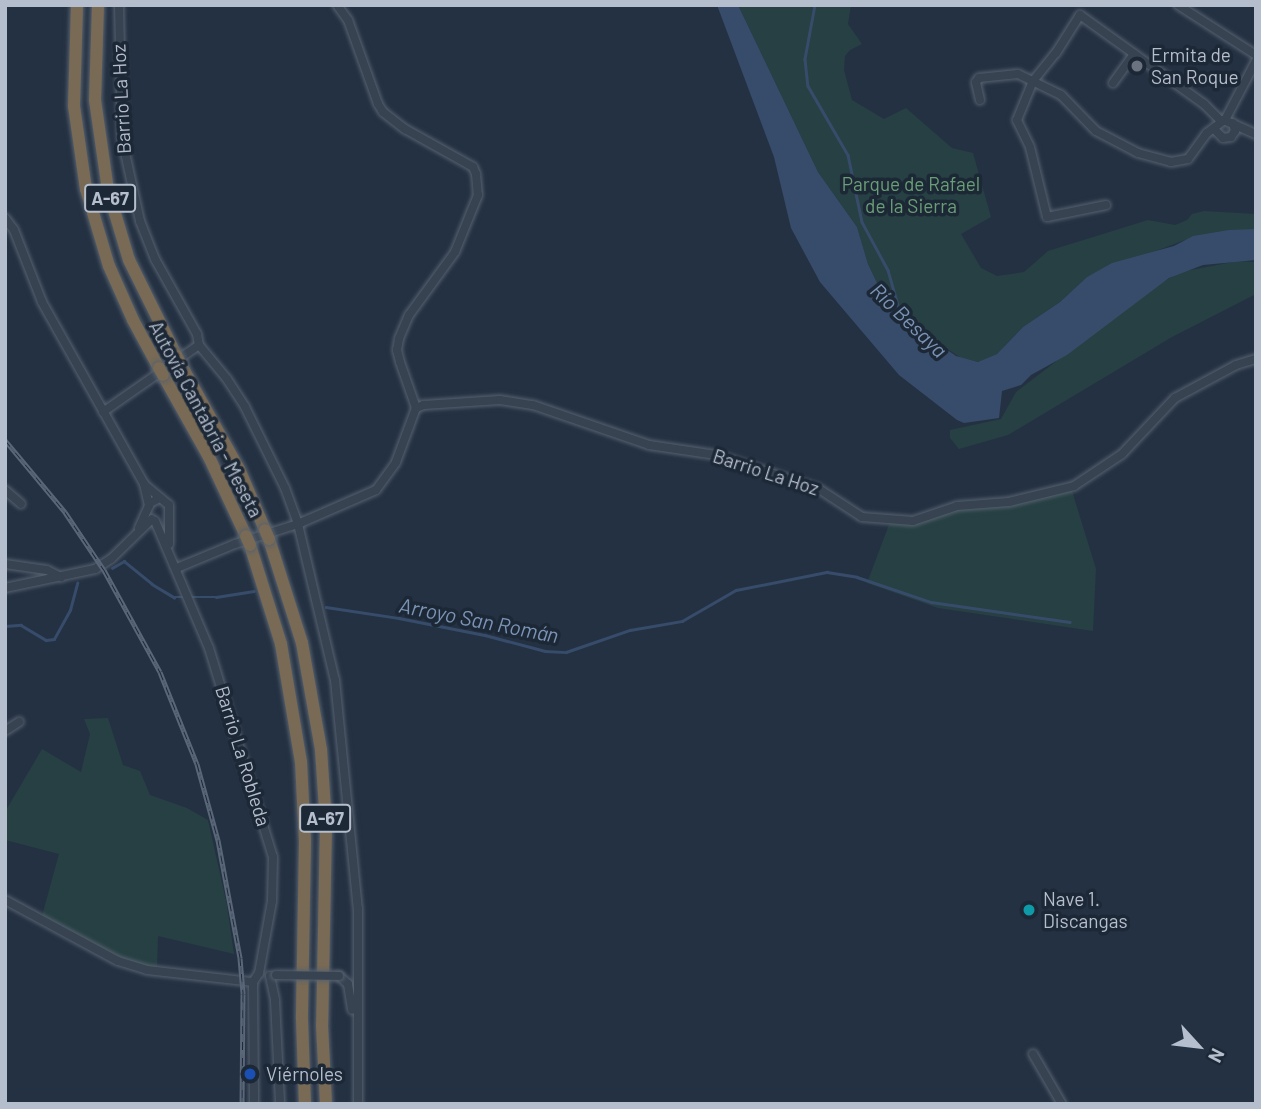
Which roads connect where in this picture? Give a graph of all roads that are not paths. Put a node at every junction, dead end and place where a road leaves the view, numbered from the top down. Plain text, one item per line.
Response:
1 (77, 5) edge
2 (99, 5) edge
3 (104, 5) edge
4 (119, 5) edge
5 (337, 5) edge
6 (1178, 5) edge
7 (96, 28) junction
8 (1133, 54) junction
9 (1256, 55) edge
10 (1256, 61) edge
11 (1033, 81) junction
12 (1113, 83) dead end
13 (980, 100) dead end
14 (1223, 124) junction
15 (1234, 133) junction
16 (1254, 133) edge
17 (1106, 205) dead end
18 (5, 218) edge
19 (199, 345) junction
20 (1256, 359) edge
21 (416, 408) junction
22 (103, 412) junction
23 (144, 484) junction
24 (5, 490) edge
25 (160, 498) junction
26 (21, 504) dead end
27 (148, 507) junction
28 (168, 516) junction
29 (154, 520) junction
30 (298, 524) junction
31 (137, 531) junction
32 (169, 547) junction
33 (5, 564) edge
34 (177, 568) junction
35 (61, 577) junction
36 (5, 588) edge
37 (19, 722) dead end
38 (5, 731) edge
39 (5, 900) edge
40 (356, 971) junction
41 (259, 973) junction
42 (273, 976) junction
43 (339, 976) junction
44 (253, 982) junction
45 (356, 1030) junction
46 (1033, 1054) dead end
47 (254, 1104) edge
48 (280, 1104) edge
49 (304, 1104) edge
50 (326, 1104) edge
51 (358, 1104) edge
52 (1062, 1104) edge

1 - 49 highway, Autovía Cantabria - Meseta / A-67
2 - 7 highway, Autovía Cantabria - Meseta / A-67
3 - 7 highway
4 - 19 street, Barrio La Hoz
5 - 21 street
6 - 9 street
7 - 50 highway, Autovía Cantabria - Meseta / A-67
8 - 11 street
8 - 12 street
8 - 14 street
10 - 14 street
11 - 13 street
11 - 14 street
11 - 17 street
14 - 15 street
14 - 15 street
14 - 16 street
15 - 16 street
18 - 22 street
19 - 22 street
19 - 30 street, Barrio La Hoz
20 - 21 street, Barrio La Hoz
21 - 30 street
22 - 23 street
23 - 25 street
23 - 27 street
24 - 26 street
25 - 27 street
25 - 28 street
27 - 29 street, Barrio La Robleda
27 - 31 street
28 - 29 street
28 - 32 street, Barrio La Robleda
29 - 31 street
29 - 32 street, Barrio La Robleda
30 - 34 street
30 - 40 street, Barrio La Hoz
31 - 35 street
32 - 34 street, Barrio La Robleda
33 - 35 street
34 - 41 street, Barrio La Robleda
35 - 36 street
37 - 38 street
39 - 44 street
40 - 43 street
40 - 45 street, Barrio La Hoz
41 - 42 street
41 - 44 street, Barrio La Robleda
42 - 43 street, bridge
42 - 48 street
43 - 45 street
44 - 47 street
45 - 51 street
46 - 52 street

